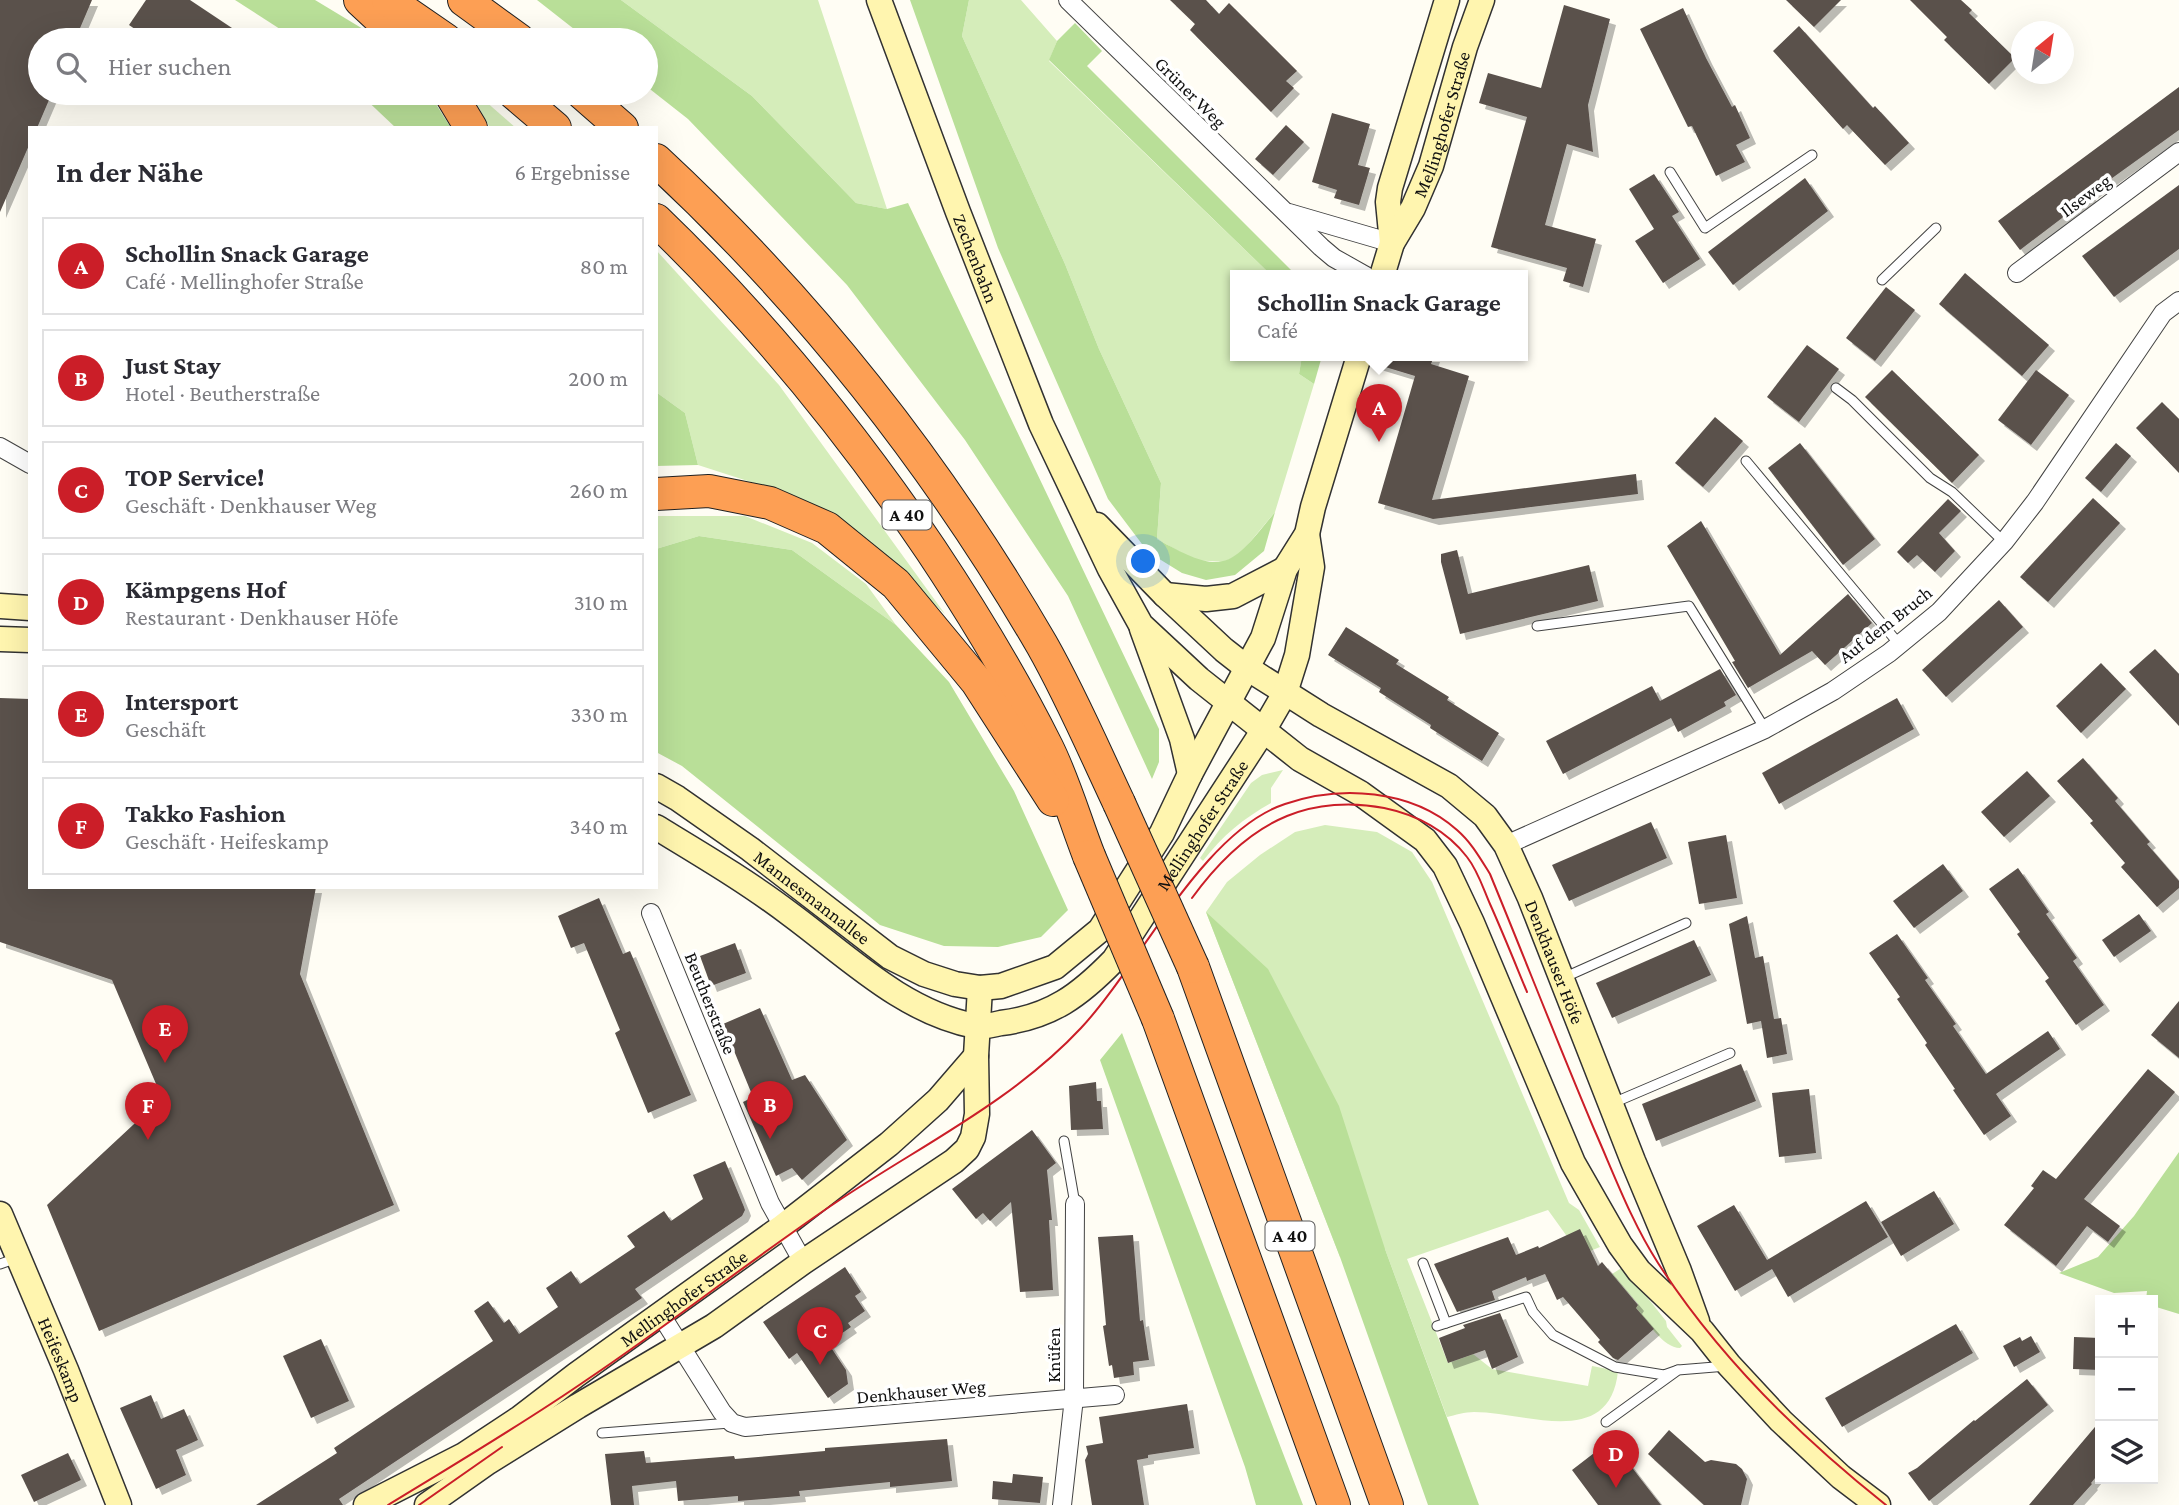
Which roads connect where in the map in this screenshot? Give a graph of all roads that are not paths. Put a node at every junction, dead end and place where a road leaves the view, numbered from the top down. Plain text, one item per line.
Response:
1 (360, 0) edge
2 (388, 0) edge
3 (464, 0) edge
4 (481, 0) edge
5 (880, 0) edge
6 (1068, 0) edge
7 (1447, 0) edge
8 (1482, 0) edge
9 (390, 28) edge
10 (429, 28) edge
11 (503, 28) edge
12 (508, 28) edge
13 (457, 105) edge
14 (528, 105) edge
15 (596, 105) edge
16 (470, 126) edge
17 (553, 126) edge
18 (620, 126) edge
19 (2179, 152) edge
20 (1812, 155) dead end
21 (658, 162) edge
22 (1670, 172) dead end
23 (1286, 212) junction
24 (658, 222) edge
25 (1937, 228) dead end
26 (1392, 243) junction
27 (1355, 270) edge
28 (1384, 270) edge
29 (2017, 273) dead end
30 (1882, 280) dead end
31 (2179, 301) edge
32 (1357, 361) edge
33 (1836, 388) dead end
34 (0, 447) edge
35 (1746, 461) dead end
36 (28, 463) edge
37 (658, 494) edge
38 (1084, 512) junction
39 (1307, 534) junction
40 (2004, 542) junction
41 (1285, 569) junction
42 (1165, 595) junction
43 (0, 606) edge
44 (28, 608) edge
45 (1141, 625) junction
46 (1537, 626) dead end
47 (0, 639) edge
48 (28, 640) edge
49 (1899, 644) junction
50 (1247, 668) junction
51 (1284, 693) junction
52 (1229, 702) junction
53 (1765, 729) junction
54 (1263, 731) junction
55 (1190, 774) junction
56 (658, 787) edge
57 (658, 828) edge
58 (1506, 845) junction
59 (1089, 856) junction
60 (651, 913) dead end
61 (1686, 923) dead end
62 (1562, 978) junction
63 (980, 988) junction
64 (978, 1027) junction
65 (1730, 1053) dead end
66 (976, 1056) junction
67 (937, 1100) junction
68 (1611, 1104) junction
69 (977, 1114) junction
70 (1064, 1141) dead end
71 (1075, 1204) joint
72 (0, 1214) edge
73 (782, 1227) junction
74 (9, 1261) edge
75 (803, 1262) junction
76 (1423, 1263) dead end
77 (661, 1315) junction
78 (1702, 1331) junction
79 (680, 1347) junction
80 (1730, 1365) junction
81 (1678, 1370) junction
82 (1115, 1395) dead end
83 (1074, 1398) junction
84 (1605, 1422) dead end
85 (732, 1423) junction
86 (602, 1433) dead end
87 (369, 1504) edge
88 (119, 1505) edge
89 (427, 1505) edge
90 (1062, 1505) edge
91 (1334, 1505) edge
92 (1387, 1505) edge
93 (1878, 1505) edge

1 - 9 highway
2 - 10 highway
3 - 11 highway
4 - 12 highway
5 - 38 main road, Zechenbahn
6 - 23 street, Grüner Weg
7 - 26 main road, Mellinghofer Straße
8 - 26 main road, Mellinghofer Straße
13 - 16 highway
14 - 17 highway
15 - 18 highway
19 - 29 street, Ilseweg
20 - 22 lane
21 - 92 highway, A 40, bridge
23 - 26 street, Grüner Weg
23 - 27 street, Grüner Weg
24 - 59 highway, A 40
25 - 30 lane
26 - 28 main road, Mellinghofer Straße
31 - 40 street, Auf dem Bruch
32 - 39 main road, Mellinghofer Straße
33 - 40 lane
34 - 36 street
35 - 49 lane
37 - 59 highway
38 - 42 main road, Zechenbahn
38 - 45 main road, Zechenbahn
39 - 41 main road, Mellinghofer Straße
39 - 51 main road, Mellinghofer Straße
40 - 49 street, Auf dem Bruch
41 - 42 main road
41 - 50 main road, Mellinghofer Straße
42 - 50 main road, Zechenbahn
43 - 44 main road
45 - 52 main road, Zechenbahn
45 - 55 main road
46 - 53 lane
47 - 48 main road
49 - 53 street, Auf dem Bruch
50 - 51 main road, Zechenbahn
50 - 52 main road, Mellinghofer Straße
51 - 54 main road, Mellinghofer Straße
51 - 58 main road, Denkhauser Höfe
52 - 54 main road, Zechenbahn
52 - 55 main road, Mellinghofer Straße
53 - 58 street, Auf dem Bruch
54 - 64 main road, Mellinghofer Straße
54 - 78 main road, Denkhauser Höfe
55 - 63 main road, Mellinghofer Straße
56 - 63 main road, Mannesmannallee
57 - 64 main road, Mannesmannallee
58 - 62 main road, Denkhauser Höfe
59 - 91 highway, A 40, bridge
60 - 73 street, Beutherstraße
61 - 62 lane
62 - 68 main road, Denkhauser Höfe
63 - 64 main road, Mellinghofer Straße
64 - 66 main road, Mellinghofer Straße
65 - 68 lane
66 - 67 main road, Mellinghofer Straße
66 - 69 main road, Mellinghofer Straße
67 - 69 main road
67 - 73 main road, Mellinghofer Straße
68 - 78 main road, Denkhauser Höfe
69 - 75 main road, Mellinghofer Straße
70 - 71 lane
71 - 83 street, Knüfen
72 - 74 main road, Heifeskamp
73 - 75 street, Beutherstraße
73 - 77 main road, Mellinghofer Straße
74 - 88 main road, Heifeskamp
75 - 79 main road, Mellinghofer Straße
76 - 81 lane
77 - 79 street
77 - 87 main road, Mellinghofer Straße
78 - 80 main road, Denkhauser Höfe
79 - 85 street
79 - 89 main road, Mellinghofer Straße
80 - 81 lane
80 - 93 main road, Denkhauser Höfe
81 - 84 lane
82 - 83 street, Denkhauser Weg
83 - 85 street, Denkhauser Weg
83 - 90 street, Knüfen
85 - 86 lane, Denkhauser Weg

